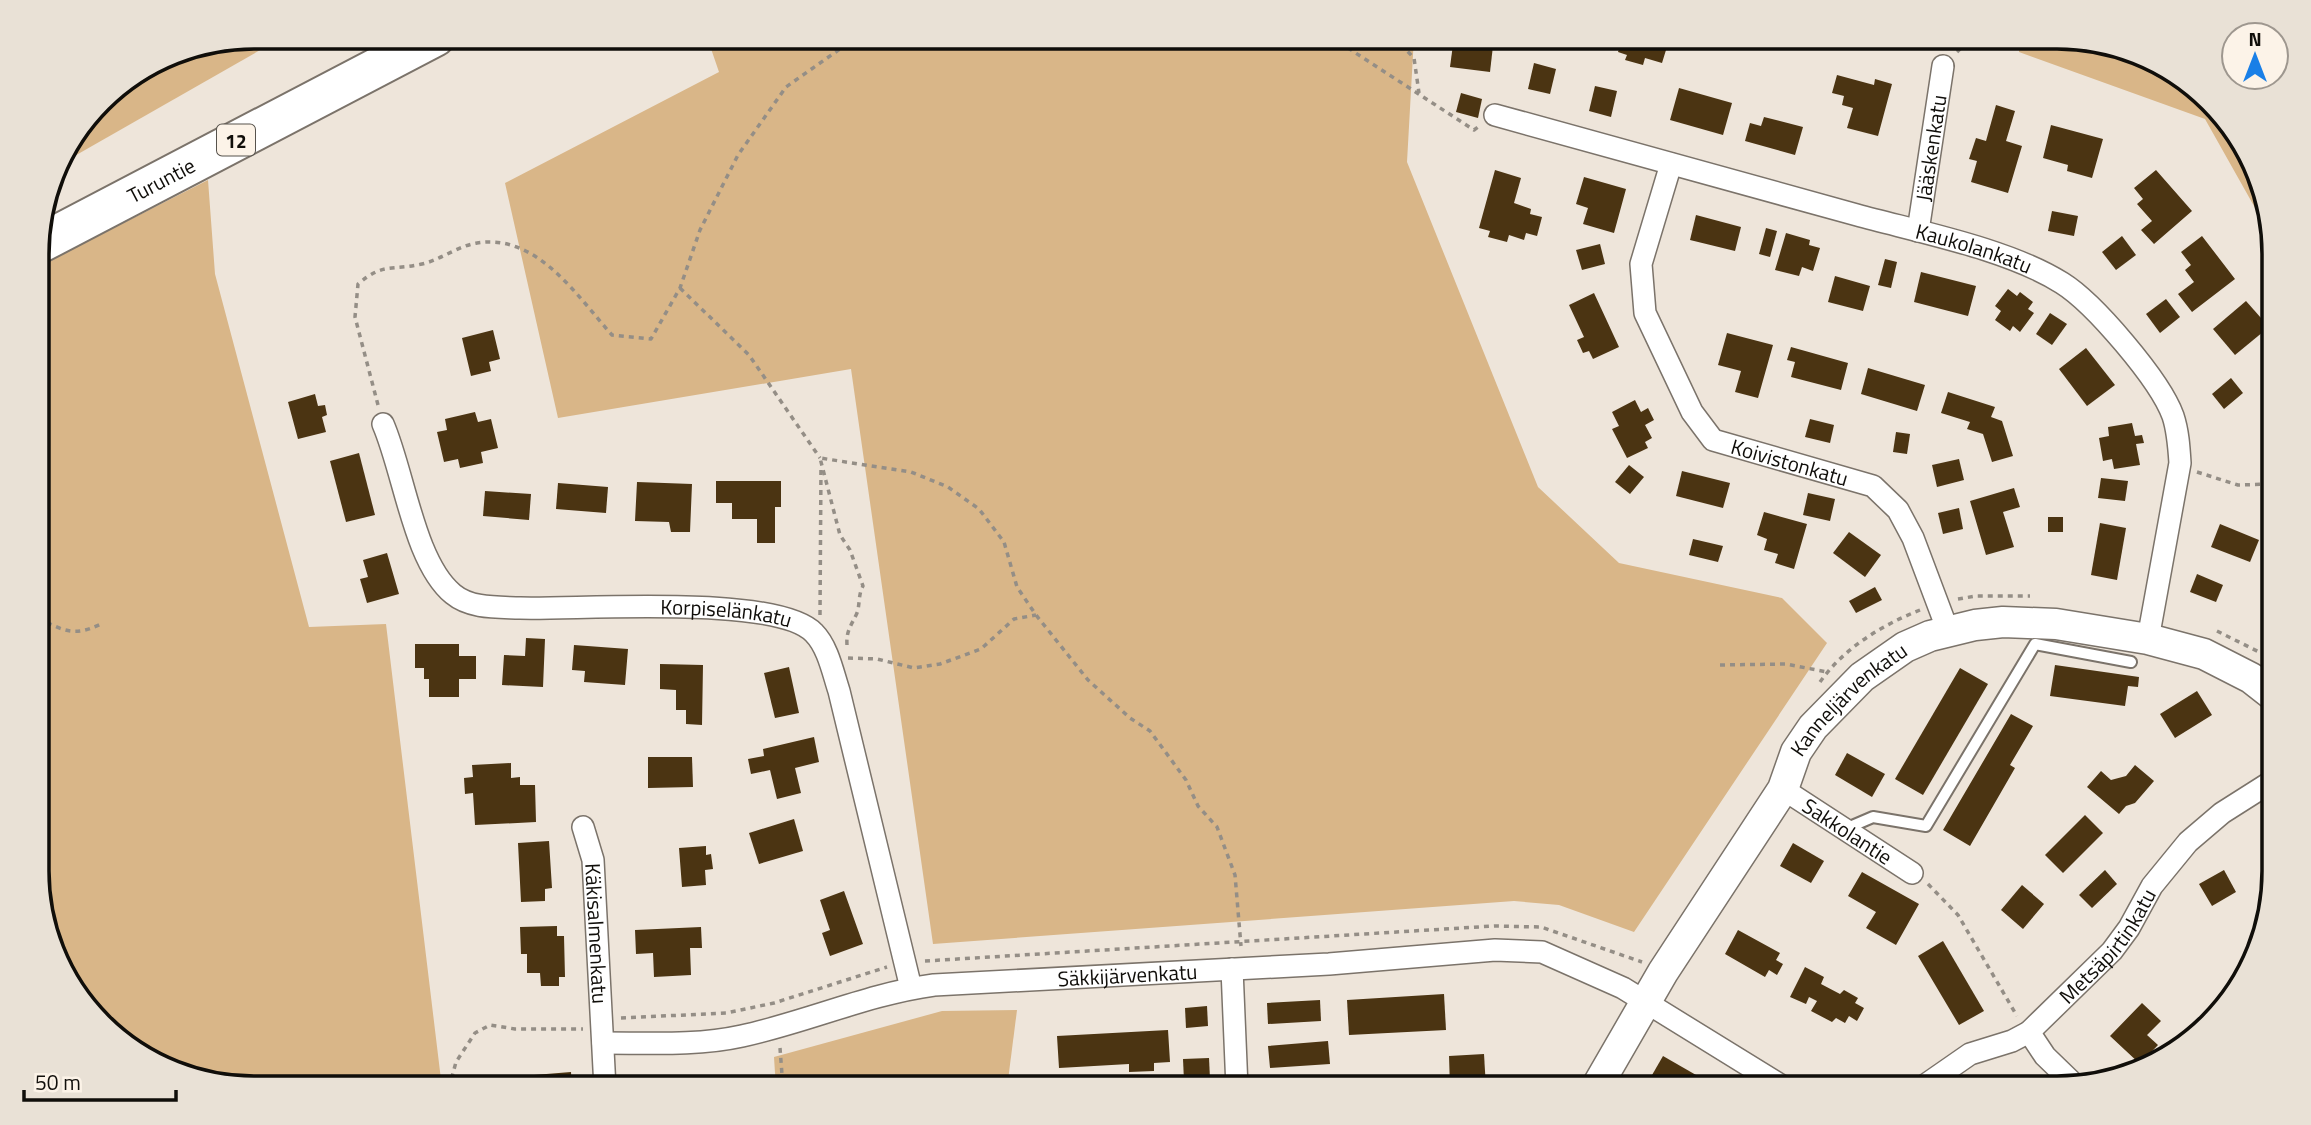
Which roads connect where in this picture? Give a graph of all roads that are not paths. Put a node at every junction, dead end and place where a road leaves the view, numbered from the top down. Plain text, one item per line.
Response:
1 (412, 49) edge
2 (1942, 66) road end
3 (1495, 115) road end
4 (1671, 164) junction
5 (1918, 231) junction
6 (49, 239) edge
7 (383, 424) road end
8 (1942, 617) junction
9 (2140, 650) junction
10 (2262, 688) edge
11 (2262, 788) edge
12 (1783, 789) junction
13 (583, 827) dead end
14 (1845, 829) junction
15 (1912, 873) road end
16 (1232, 968) junction
17 (911, 988) junction
18 (1635, 996) junction
19 (2029, 1031) junction
20 (603, 1036) junction
21 (605, 1076) edge
22 (1236, 1076) edge
23 (1601, 1076) edge
24 (1765, 1076) edge
25 (1938, 1076) edge
26 (2066, 1076) edge

1 - 6 highway, Turuntie / 12
2 - 5 street, Jääskenkatu
3 - 4 street, Kaukolankatu
4 - 5 street, Kaukolankatu
4 - 8 street, Koivistonkatu
5 - 9 street, Kaukolankatu
7 - 17 street, Korpiselänkatu
8 - 9 street, Kanneljärvenkatu
8 - 12 street, Kanneljärvenkatu
9 - 10 street, Kanneljärvenkatu
9 - 14 lane
11 - 19 street, Metsäpirtinkatu
12 - 14 street, Sakkolantie
12 - 18 street, Kanneljärvenkatu
13 - 20 street, Käkisalmenkatu
14 - 15 street, Sakkolantie
16 - 17 street, Säkkijärvenkatu
16 - 18 street, Säkkijärvenkatu
16 - 22 street
17 - 20 street, Säkkijärvenkatu
18 - 23 street, Kanneljärvenkatu
18 - 24 street
19 - 25 street, Metsäpirtinkatu
19 - 26 street
20 - 21 street, Käkisalmenkatu

